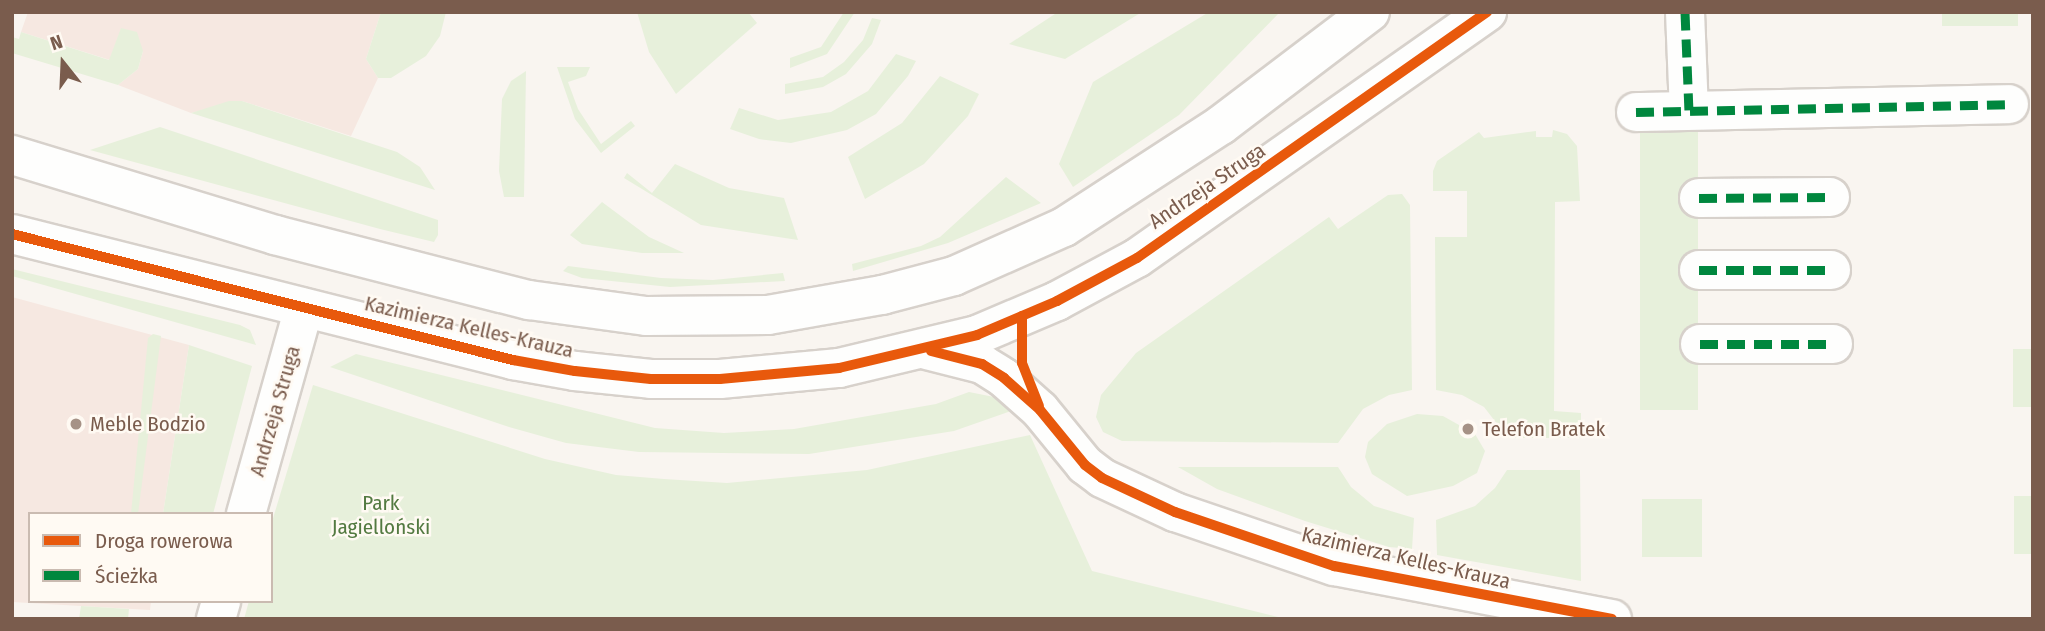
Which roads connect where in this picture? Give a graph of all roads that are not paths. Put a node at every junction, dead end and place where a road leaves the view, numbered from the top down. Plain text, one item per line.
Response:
1 (1370, 12) edge
2 (1487, 12) edge
3 (1685, 12) edge
4 (2009, 104) dead end
5 (1689, 110) junction
6 (1636, 112) dead end
7 (12, 155) edge
8 (1830, 197) dead end
9 (1699, 198) dead end
10 (12, 234) edge
11 (1831, 270) dead end
12 (1699, 271) dead end
13 (954, 275) joint
14 (303, 308) junction
15 (1700, 344) dead end
16 (1833, 344) dead end
17 (927, 351) junction
18 (247, 512) edge
19 (1612, 619) edge

1 - 13 street, Andrzeja Struga
2 - 17 street, Andrzeja Struga
3 - 5 street
4 - 5 street
5 - 6 street
7 - 13 street, Kazimierza Kelles-Krauza
8 - 9 street
10 - 14 street, Kazimierza Kelles-Krauza
11 - 12 street
14 - 17 street, Kazimierza Kelles-Krauza
14 - 18 street, Andrzeja Struga
15 - 16 street
17 - 19 street, Kazimierza Kelles-Krauza

